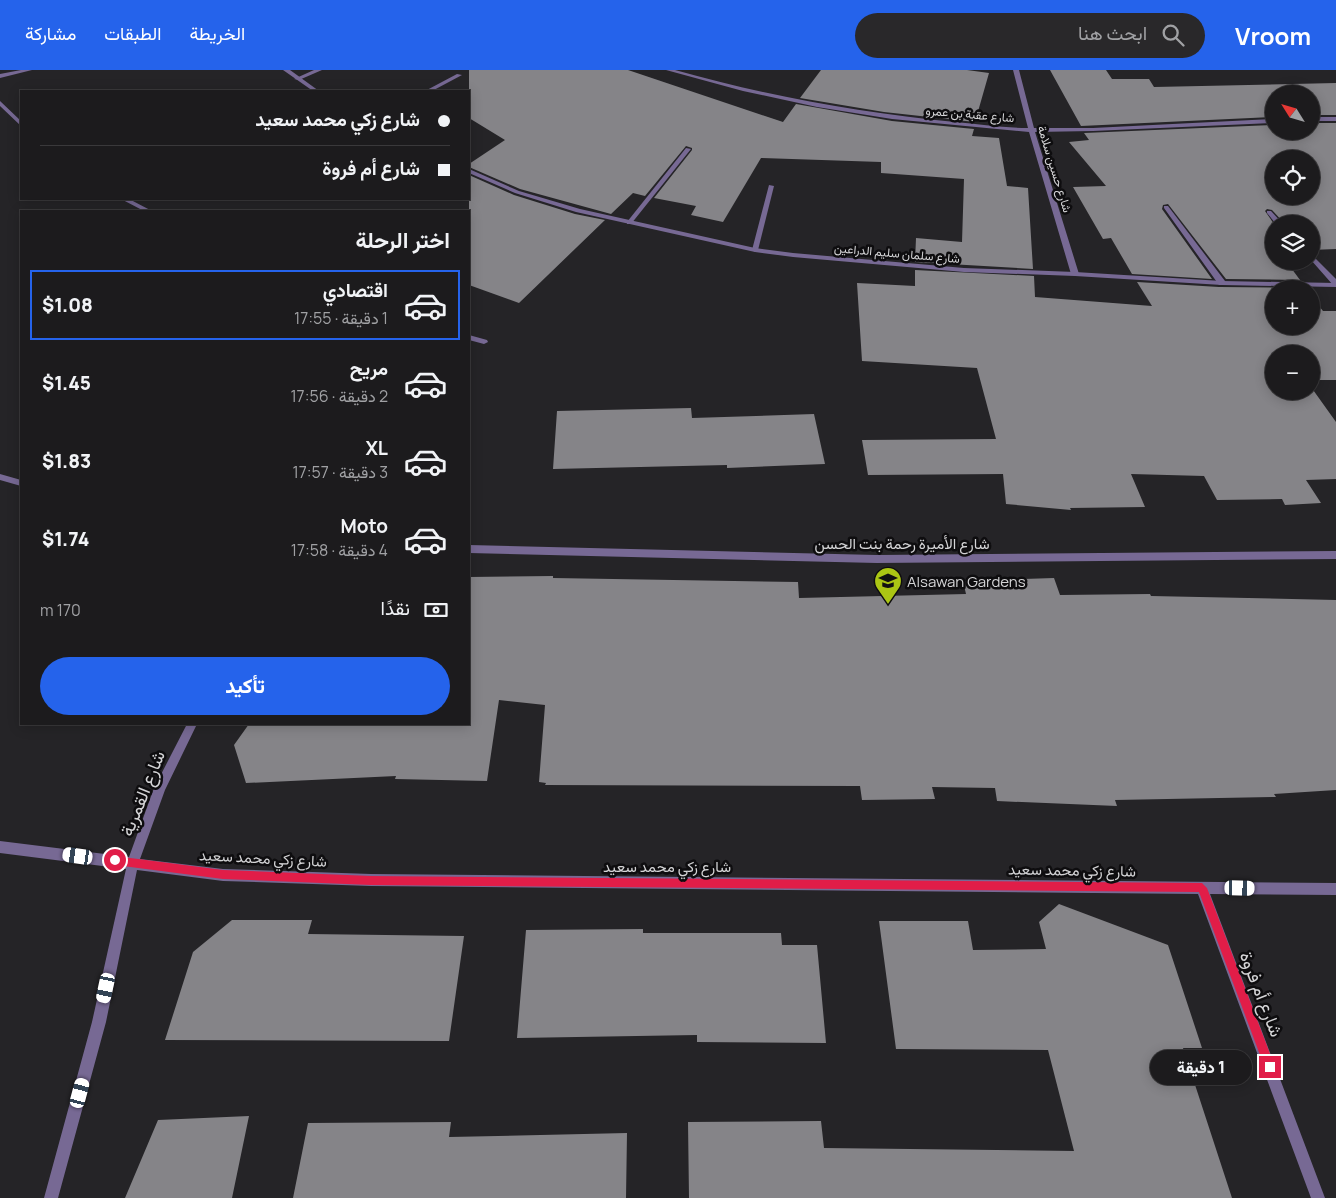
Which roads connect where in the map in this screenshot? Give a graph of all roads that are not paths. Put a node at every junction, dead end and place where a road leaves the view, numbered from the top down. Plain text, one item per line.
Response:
1 (29, 70) edge
2 (286, 70) edge
3 (319, 70) edge
4 (669, 70) edge
5 (1016, 70) edge
6 (459, 75) dead end
7 (0, 76) edge
8 (297, 79) junction
9 (314, 90) edge
10 (430, 90) edge
11 (0, 103) edge
12 (1320, 119) edge
13 (1336, 119) edge
14 (1265, 121) edge
15 (20, 123) edge
16 (1031, 130) junction
17 (688, 149) dead end
18 (470, 171) edge
19 (771, 186) dead end
20 (126, 200) edge
21 (1166, 207) dead end
22 (147, 210) edge
23 (1269, 212) dead end
24 (1272, 215) edge
25 (629, 223) junction
26 (755, 250) junction
27 (1320, 266) edge
28 (1075, 274) junction
29 (1222, 283) junction
30 (1336, 284) edge
31 (470, 337) edge
32 (484, 342) dead end
33 (0, 477) edge
34 (20, 483) edge
35 (470, 549) edge
36 (1336, 555) edge
37 (192, 725) edge
38 (0, 847) edge
39 (133, 863) junction
40 (1202, 888) junction
41 (1336, 889) edge
42 (51, 1198) edge
43 (1318, 1198) edge

1 - 7 street
2 - 8 street
3 - 8 street
4 - 16 street, شارع عقبة بن عمرو
5 - 16 street, شارع حسين سلامة
6 - 10 street
8 - 9 street
11 - 15 street
12 - 13 street
14 - 16 street, شارع عقبة بن عمرو
16 - 28 street, شارع حسين سلامة
17 - 25 street
18 - 25 street, شارع سلمان سليم الدراعين
19 - 26 street
20 - 22 street
21 - 29 street
23 - 24 street
25 - 26 street, شارع سلمان سليم الدراعين
26 - 28 street, شارع سلمان سليم الدراعين
27 - 30 street
28 - 29 street, شارع سلمان سليم الدراعين
29 - 30 street, شارع سلمان سليم الدراعين
31 - 32 street
33 - 34 street
35 - 36 street, شارع الأميرة رحمة بنت الحسن
37 - 39 street, شارع القمرية
38 - 39 street, شارع زكي محمد سعيد
39 - 40 street, شارع زكي محمد سعيد
39 - 42 street, شارع القمرية
40 - 41 street, شارع زكي محمد سعيد
40 - 43 street, شارع أم فروة

